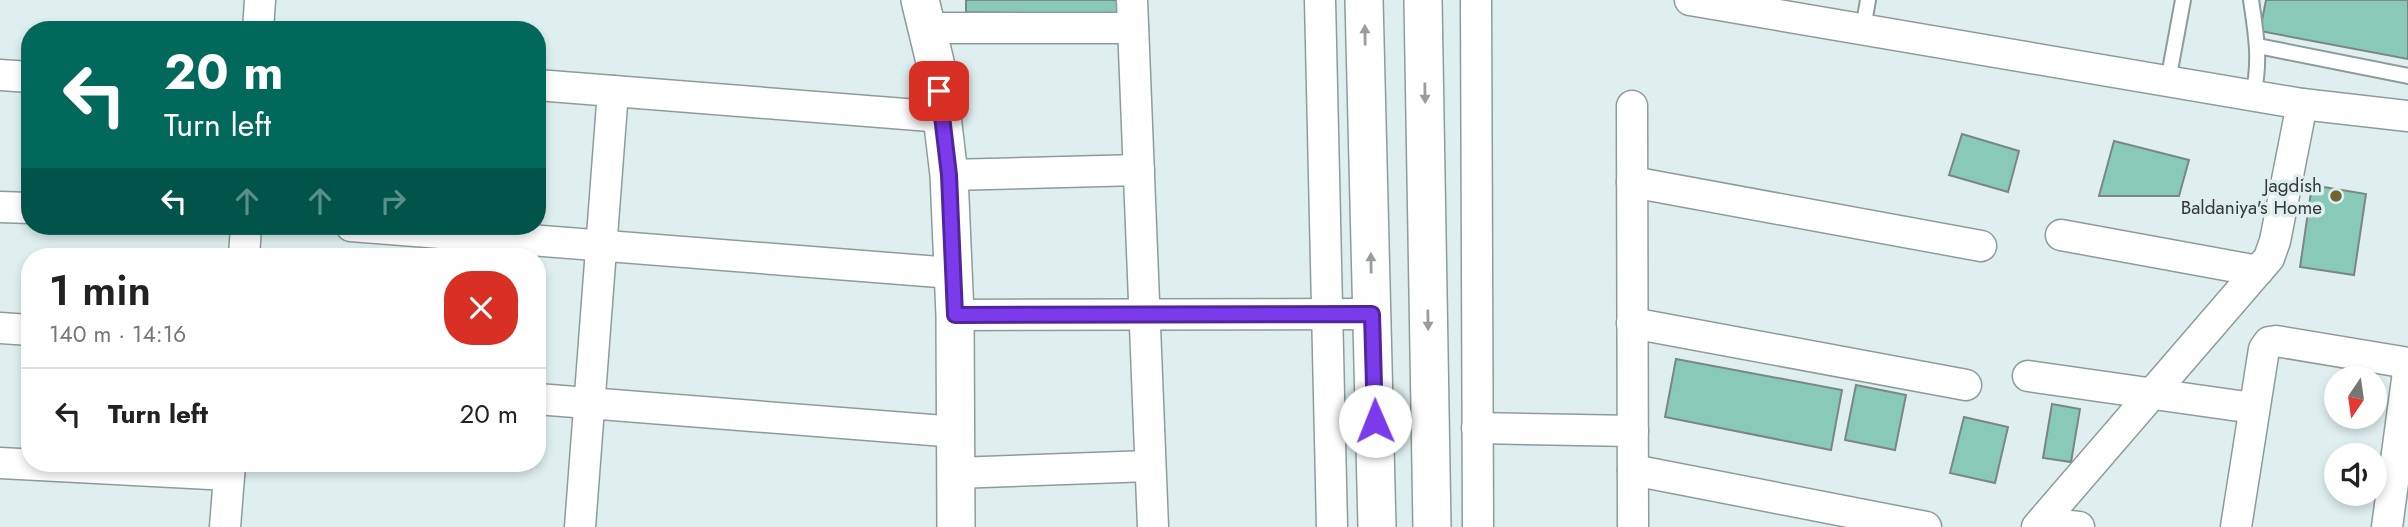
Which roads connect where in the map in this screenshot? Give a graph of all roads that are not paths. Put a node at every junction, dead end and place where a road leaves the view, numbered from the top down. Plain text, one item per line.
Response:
1 (260, 0) edge
2 (1320, 0) edge
3 (1364, 0) edge
4 (1423, 0) edge
5 (1476, 0) edge
6 (1690, 0) edge
7 (1868, 0) edge
8 (2183, 0) edge
9 (2251, 0) edge
10 (923, 14) edge
11 (1133, 14) edge
12 (259, 21) edge
13 (1863, 29) junction
14 (2258, 46) junction
15 (0, 75) edge
16 (2408, 76) edge
17 (21, 77) edge
18 (2168, 81) junction
19 (546, 87) edge
20 (613, 91) junction
21 (2253, 95) junction
22 (2302, 104) junction
23 (1632, 106) dead end
24 (943, 117) junction
25 (2408, 117) edge
26 (1139, 170) junction
27 (949, 175) junction
28 (1632, 182) junction
29 (0, 207) edge
30 (21, 208) edge
31 (469, 235) edge
32 (2061, 235) dead end
33 (601, 245) junction
34 (1981, 246) dead end
35 (2258, 271) junction
36 (952, 273) junction
37 (1145, 314) junction
38 (1326, 314) junction
39 (1372, 314) junction
40 (955, 315) junction
41 (1632, 324) junction
42 (0, 328) edge
43 (21, 329) edge
44 (2408, 363) edge
45 (2408, 372) edge
46 (2028, 376) dead end
47 (1966, 385) dead end
48 (2153, 394) junction
49 (546, 400) edge
50 (591, 403) junction
51 (2253, 408) junction
52 (1477, 428) junction
53 (1633, 431) junction
54 (957, 432) junction
55 (0, 463) edge
56 (21, 464) edge
57 (1150, 466) junction
58 (1633, 470) junction
59 (230, 472) edge
60 (957, 473) junction
61 (2039, 525) edge
62 (225, 527) edge
63 (580, 527) edge
64 (956, 527) edge
65 (1153, 527) edge
66 (1332, 527) edge
67 (1377, 527) edge
68 (1432, 527) edge
69 (1478, 527) edge
70 (1633, 527) edge
71 (1926, 527) edge
72 (2079, 527) edge
73 (2236, 527) edge
74 (2387, 527) edge

1 - 12 street
2 - 38 street
39 -> 3 street
4 -> 68 street
5 - 52 street
6 - 13 street
7 - 13 lane
8 - 18 lane
9 - 14 lane
10 - 11 street
10 - 24 street
11 - 26 street
13 - 18 street
14 - 16 lane
14 - 21 lane
15 - 17 street
18 - 21 street
19 - 20 street
20 - 24 street
20 - 33 street
21 - 22 street
22 - 25 street
22 - 35 street
23 - 28 street
24 - 27 street
26 - 27 street
26 - 37 street
27 - 36 street
28 - 34 street
28 - 41 street
29 - 30 street
31 - 33 street
32 - 35 street
33 - 36 street
33 - 50 street
35 - 48 street
36 - 40 street
37 - 38 street
37 - 40 street
37 - 57 street
38 - 39 street
38 - 66 street
39 - 67 street
40 - 54 street
41 - 47 street
41 - 53 street
42 - 43 street
44 - 51 street
45 - 74 street
46 - 48 street
48 - 51 street
48 - 61 street
49 - 50 street
50 - 54 street
50 - 63 street
51 - 73 street
52 - 53 street
52 - 69 street
53 - 58 street
54 - 60 street
55 - 56 street
57 - 60 street
57 - 65 street
58 - 70 street
58 - 71 street
59 - 62 street
60 - 64 street
61 - 72 street

